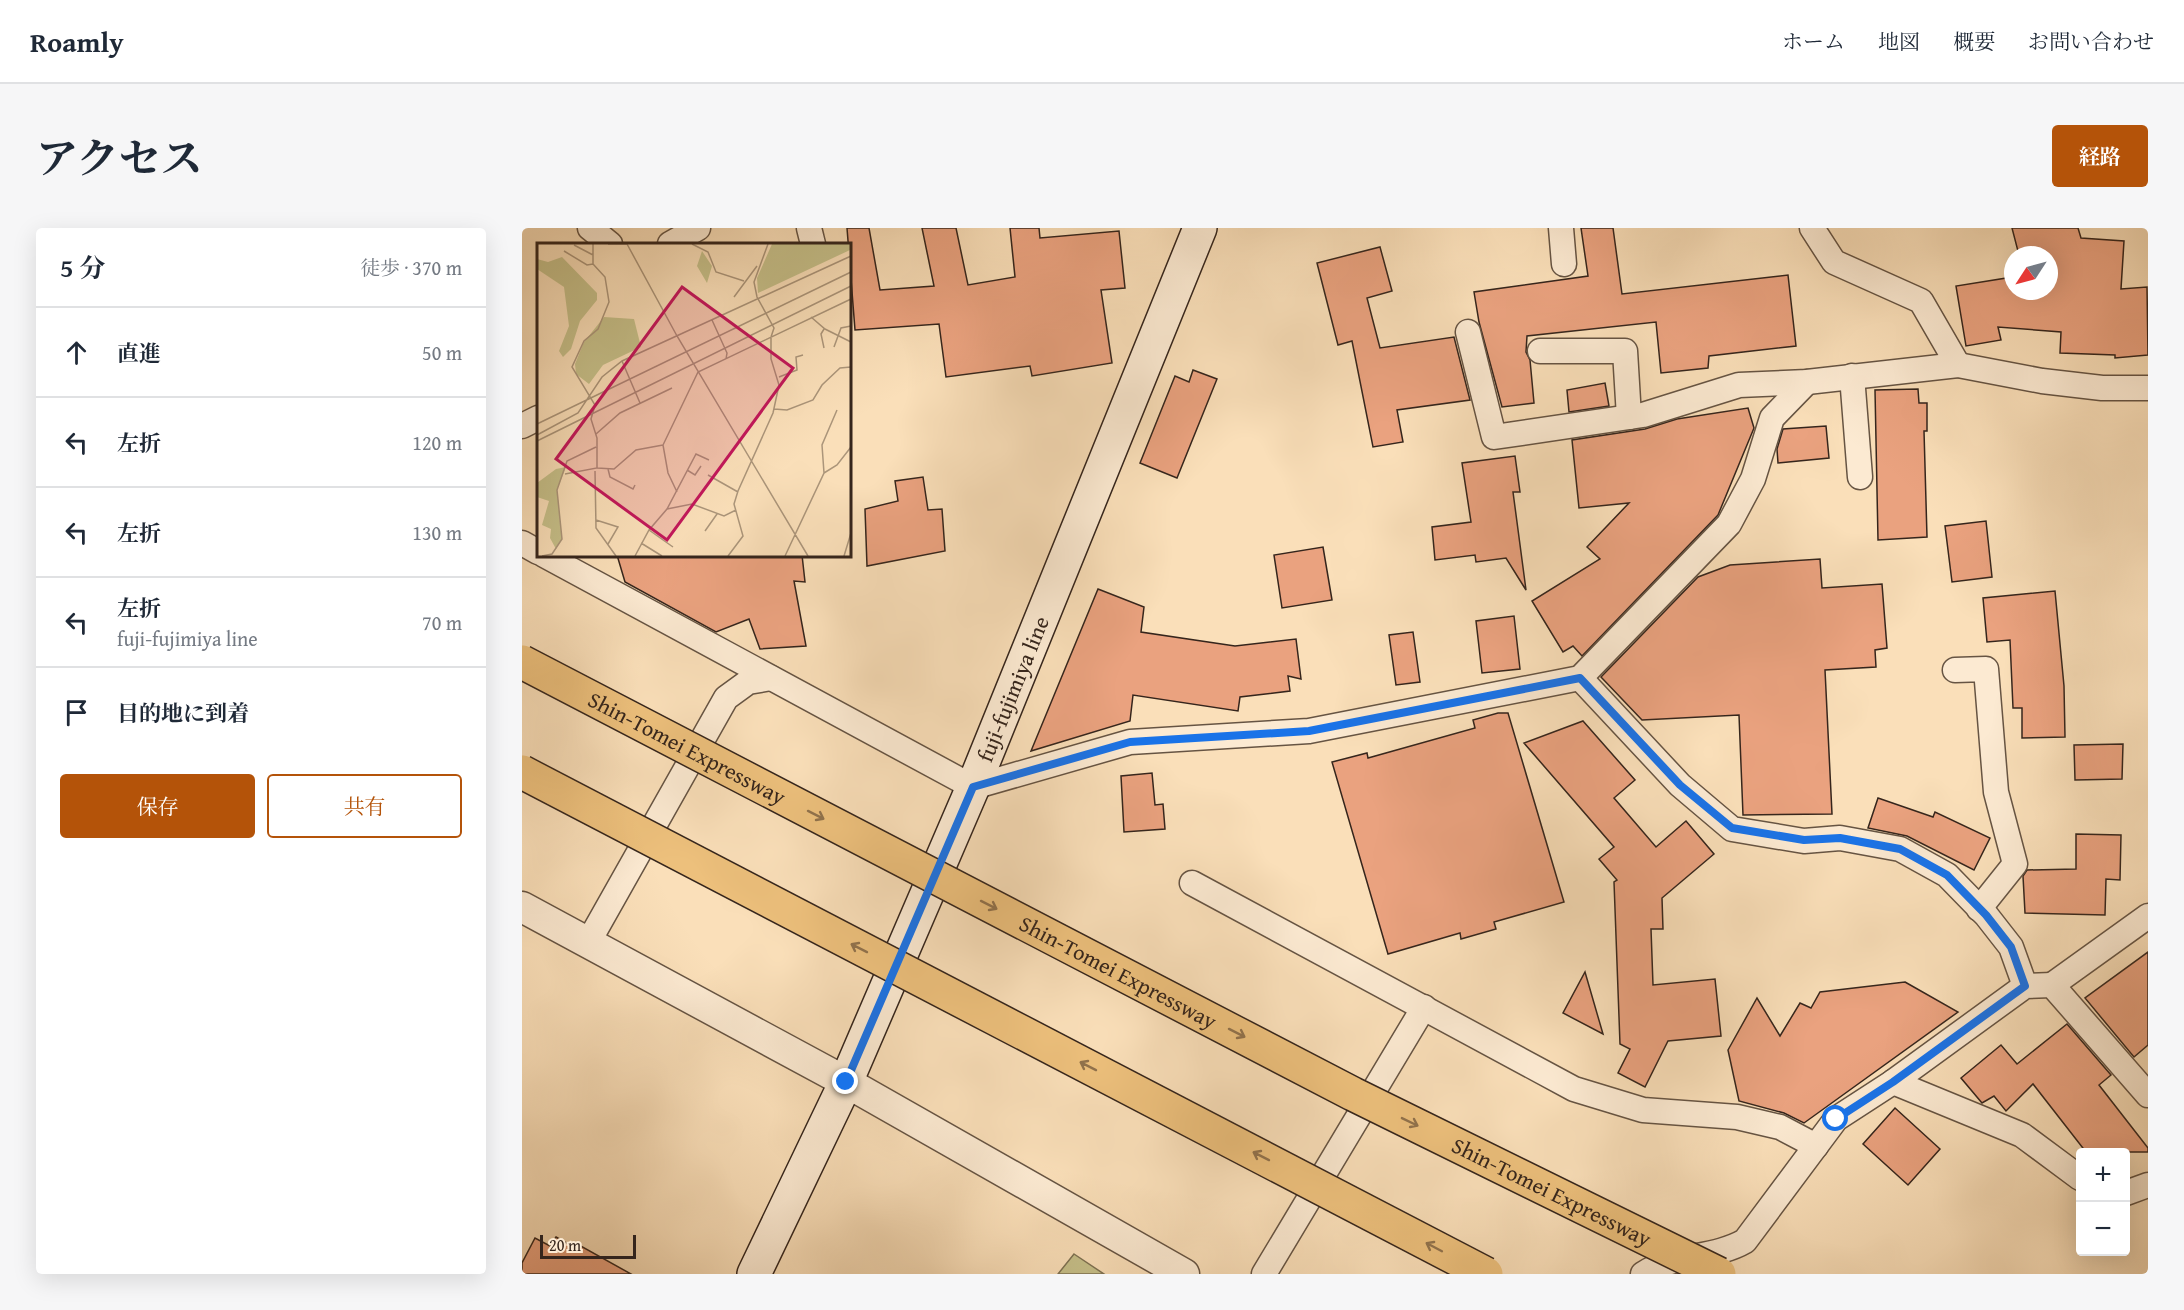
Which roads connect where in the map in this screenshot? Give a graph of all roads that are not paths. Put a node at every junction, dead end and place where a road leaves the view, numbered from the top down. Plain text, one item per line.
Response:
1 (590, 228) edge
2 (698, 228) edge
3 (809, 228) edge
4 (1200, 228) edge
5 (1561, 228) edge
6 (1812, 228) edge
7 (609, 243) edge
8 (672, 243) edge
9 (813, 243) edge
10 (1564, 264) dead end
11 (1468, 332) dead end
12 (1540, 351) dead end
13 (1959, 365) junction
14 (1852, 376) junction
15 (1808, 382) junction
16 (2148, 388) edge
17 (1629, 417) junction
18 (537, 418) edge
19 (522, 426) edge
20 (1860, 477) dead end
21 (522, 543) edge
22 (537, 551) edge
23 (546, 556) edge
24 (522, 662) edge
25 (1955, 670) dead end
26 (771, 678) junction
27 (1580, 678) junction
28 (522, 772) edge
29 (973, 787) junction
30 (1192, 883) dead end
31 (522, 907) edge
32 (1979, 909) junction
33 (2148, 916) edge
34 (589, 941) junction
35 (2052, 985) junction
36 (2025, 986) junction
37 (1424, 1007) junction
38 (846, 1082) junction
39 (1893, 1082) junction
40 (2148, 1095) edge
41 (1816, 1146) junction
42 (2076, 1175) edge
43 (2148, 1185) edge
44 (2130, 1192) edge
45 (754, 1274) edge
46 (1184, 1274) edge
47 (1264, 1274) edge
48 (1486, 1274) edge
49 (1643, 1274) edge
50 (1719, 1274) edge

1 - 7 street
2 - 8 street
3 - 9 street
4 - 29 main road, fuji-fujimiya line
5 - 10 street
6 - 13 street
11 - 17 street
12 - 17 street
13 - 14 street
13 - 16 street
14 - 15 street
14 - 20 street
15 - 17 street
15 - 27 street
18 - 19 street
21 - 22 street
23 - 26 street
24 -> 50 highway, Shin-Tomei Expressway, bridge
25 - 32 street
26 - 29 street
26 - 34 street
27 - 29 street
27 - 32 street
48 -> 28 highway, bridge
29 - 38 main road, fuji-fujimiya line
30 - 37 street
31 - 34 street
32 - 36 street
33 - 35 street
34 - 38 street
35 - 36 street
35 - 40 street
36 - 39 street
37 - 41 street
37 - 47 street
38 - 45 main road, fuji-fujimiya line
38 - 46 street
39 - 41 street
39 - 42 street
41 - 49 street
43 - 44 street

